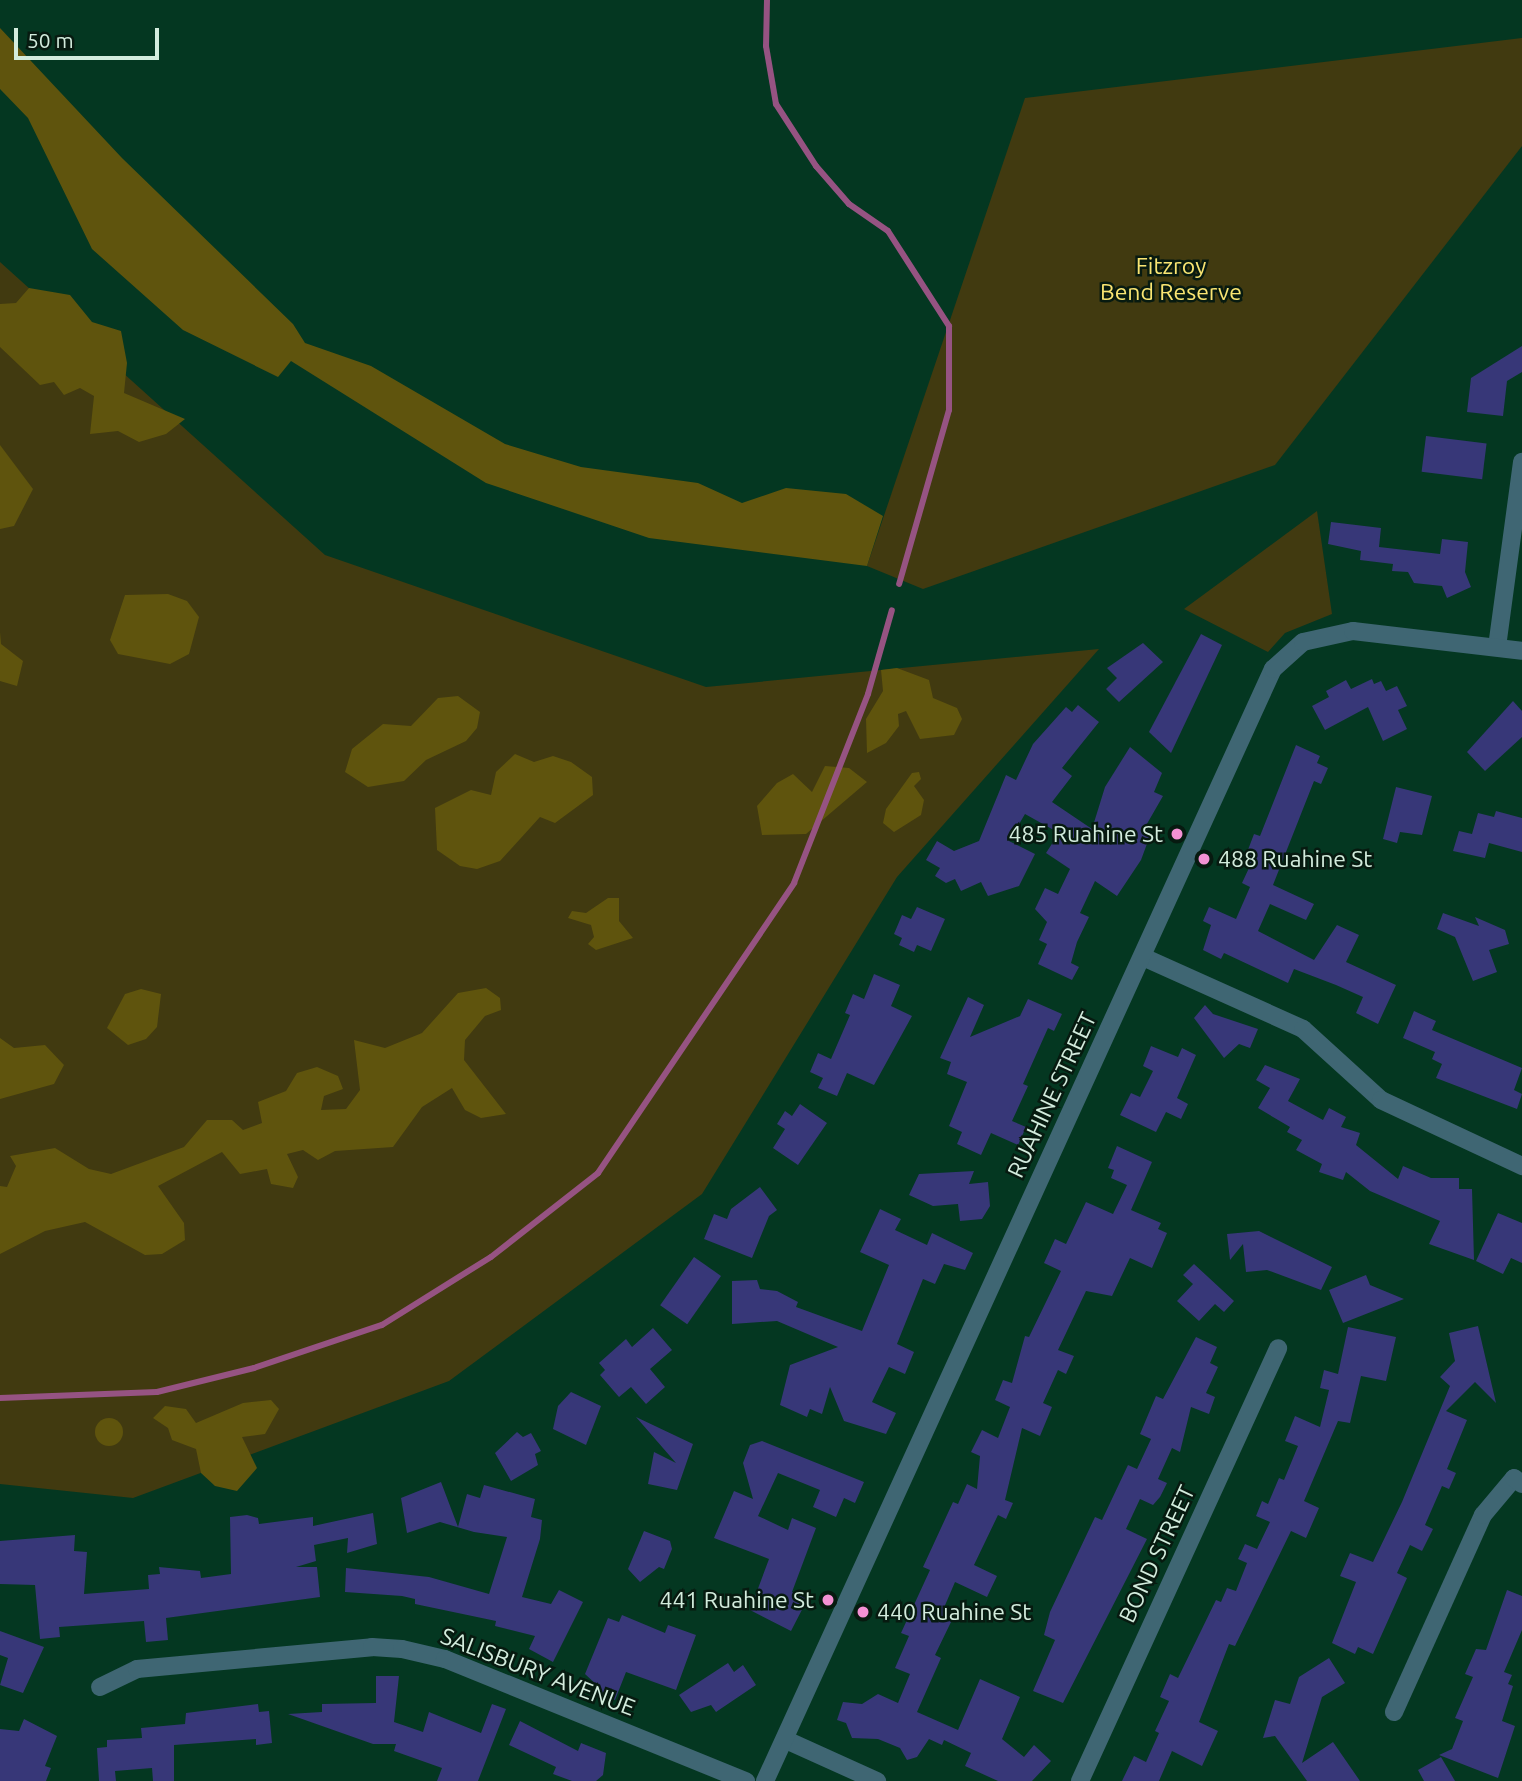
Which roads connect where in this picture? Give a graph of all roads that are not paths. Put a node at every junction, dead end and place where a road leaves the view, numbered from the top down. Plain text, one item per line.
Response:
1 (1522, 462) edge
2 (1497, 648) junction
3 (1522, 651) edge
4 (1143, 957) junction
5 (1522, 1166) edge
6 (1278, 1348) dead end
7 (1522, 1484) edge
8 (100, 1687) dead end
9 (1394, 1712) dead end
10 (786, 1740) junction
11 (746, 1781) edge
12 (765, 1781) edge
13 (877, 1781) edge
14 (1080, 1781) edge

1 - 2 street
2 - 3 street, RUAHINE STREET
2 - 4 street, RUAHINE STREET
4 - 5 street
4 - 10 street, RUAHINE STREET
6 - 14 street, BOND STREET
7 - 9 street
8 - 11 street, SALISBURY AVENUE
10 - 12 street, RUAHINE STREET
10 - 13 street

